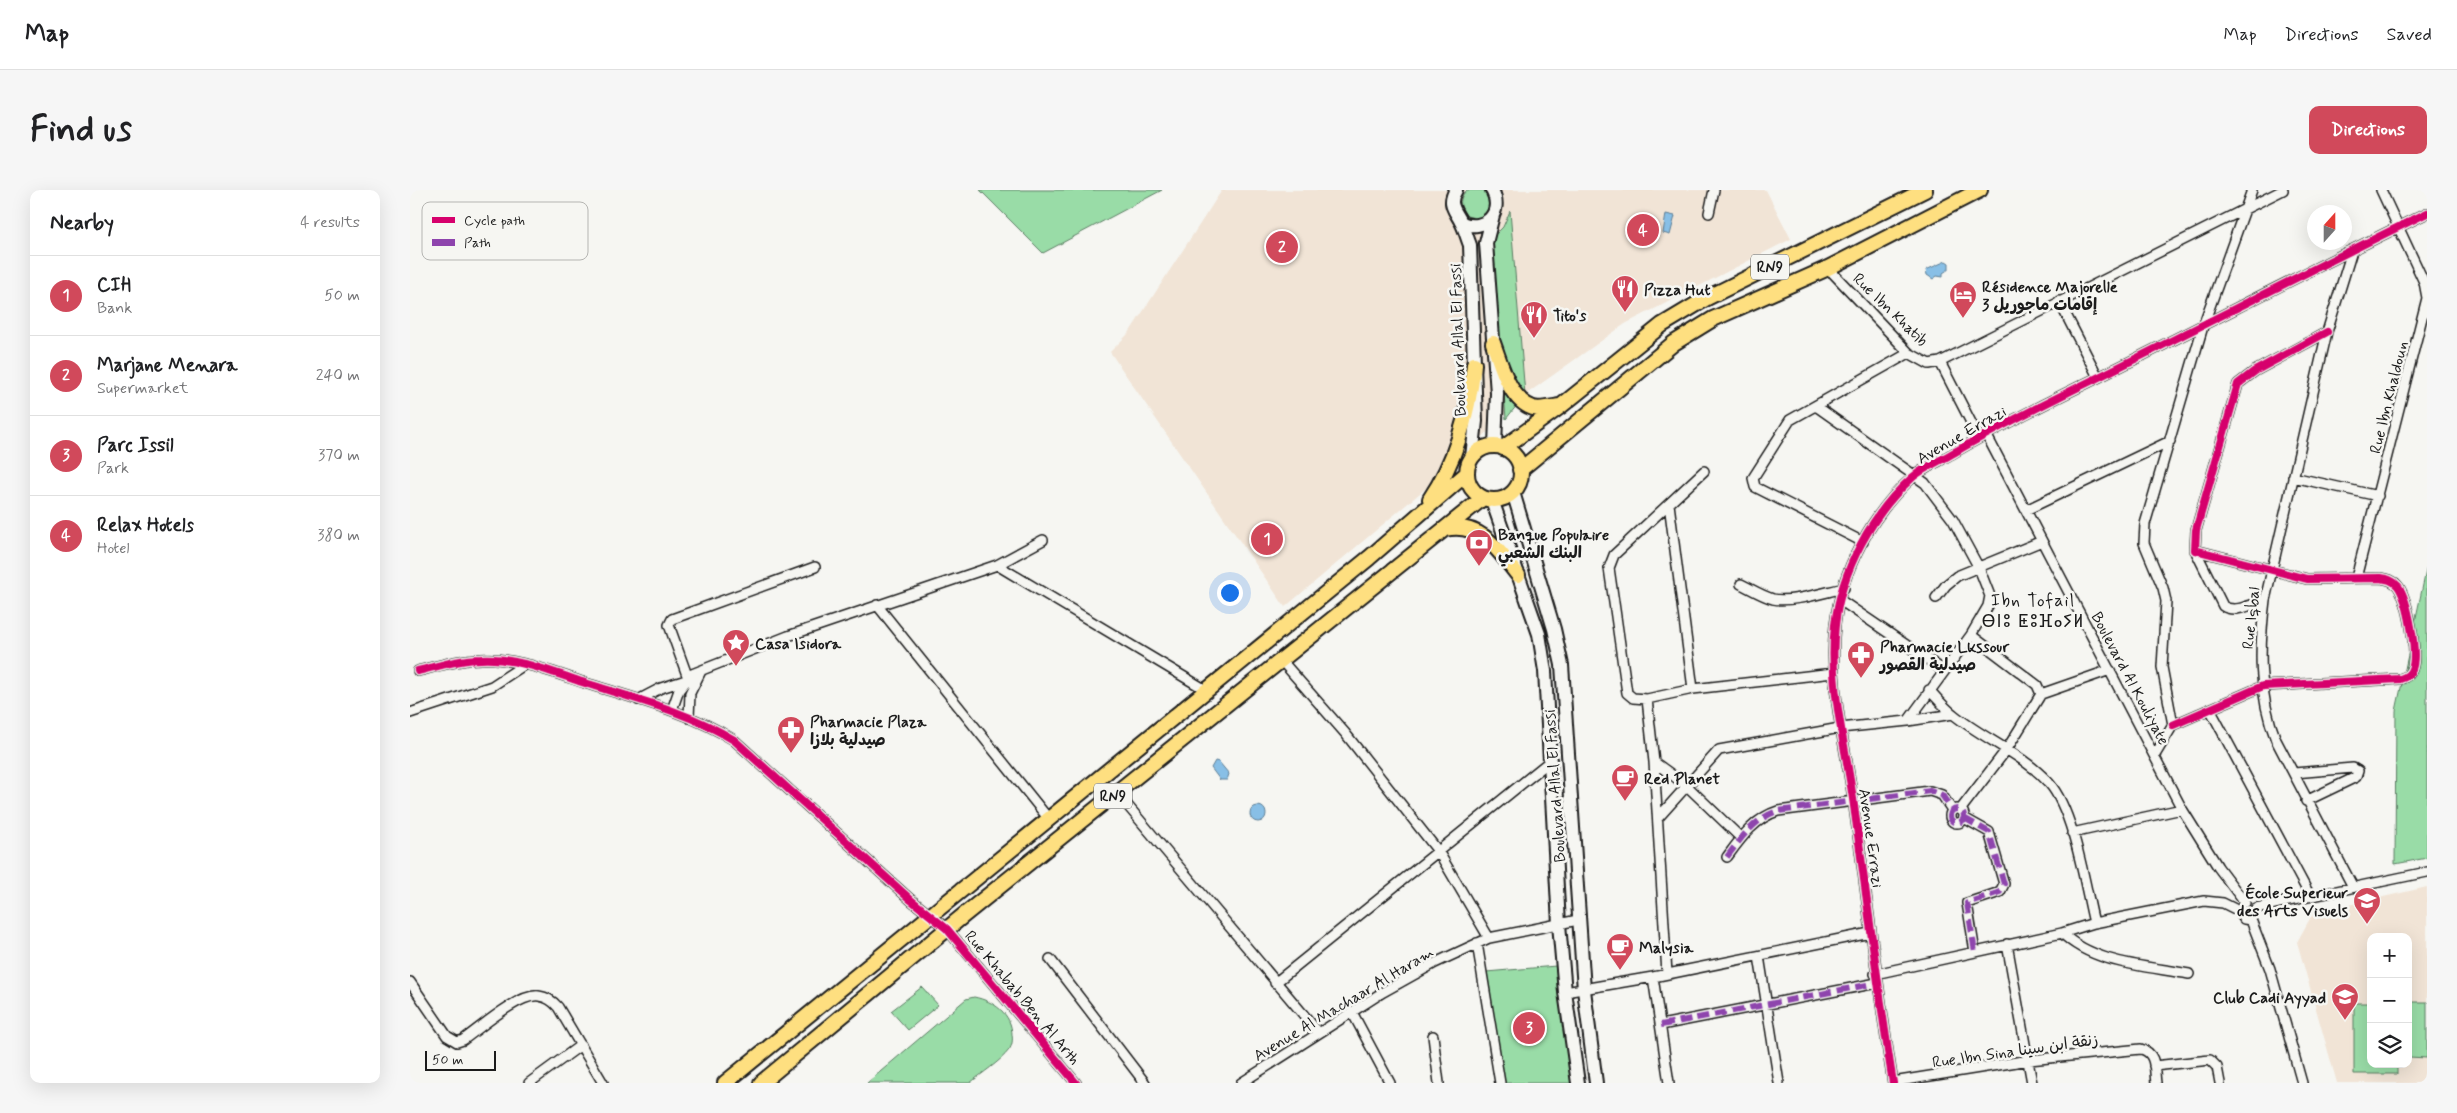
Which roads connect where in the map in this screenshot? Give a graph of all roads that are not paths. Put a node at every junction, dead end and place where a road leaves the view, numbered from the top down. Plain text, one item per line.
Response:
1 (1456, 190) edge
2 (1492, 190) edge
3 (1714, 190) edge
4 (1926, 190) edge
5 (1980, 190) edge
6 (2252, 190) edge
7 (2283, 190) edge
8 (2381, 190) edge
9 (2244, 209) junction
10 (1709, 213) dead end
11 (2427, 213) edge
12 (1493, 215) junction
13 (1462, 223) junction
14 (2400, 226) junction
15 (2352, 251) junction
16 (1828, 268) junction
17 (2059, 301) junction
18 (2204, 324) junction
19 (2327, 332) junction
20 (1493, 343) junction
21 (1910, 353) junction
22 (1940, 362) junction
23 (1474, 364) junction
24 (2098, 377) junction
25 (1561, 406) junction
26 (1816, 406) junction
27 (1982, 436) junction
28 (2170, 441) junction
29 (1499, 447) junction
30 (1472, 457) junction
31 (1520, 470) junction
32 (1704, 471) dead end
33 (1466, 474) junction
34 (1915, 476) junction
35 (2293, 477) junction
36 (1513, 492) junction
37 (2378, 496) junction
38 (1488, 499) junction
39 (1669, 504) junction
40 (2026, 510) junction
41 (1419, 514) junction
42 (1445, 529) junction
43 (1043, 540) dead end
44 (2042, 541) junction
45 (1863, 542) junction
46 (2195, 550) junction
47 (997, 565) junction
48 (815, 567) dead end
49 (1979, 568) junction
50 (2272, 571) junction
51 (1518, 575) junction
52 (2356, 578) junction
53 (1741, 584) dead end
54 (1844, 588) junction
55 (1936, 598) dead end
56 (1840, 600) junction
57 (2265, 600) junction
58 (878, 605) junction
59 (1970, 635) junction
60 (1281, 660) junction
61 (524, 665) junction
62 (418, 670) dead end
63 (1943, 670) junction
64 (2110, 670) junction
65 (701, 671) junction
66 (1834, 673) junction
67 (687, 679) junction
68 (2263, 686) junction
69 (1693, 689) junction
70 (1206, 690) junction
71 (1929, 690) junction
72 (2041, 694) junction
73 (1647, 699) junction
74 (638, 700) junction
75 (2210, 709) junction
76 (672, 710) junction
77 (410, 713) edge
78 (1953, 714) junction
79 (689, 718) junction
80 (1908, 721) junction
81 (2173, 725) junction
82 (1840, 728) junction
83 (2007, 749) junction
84 (2155, 756) junction
85 (1550, 761) junction
86 (1654, 762) junction
87 (2294, 773) junction
88 (1686, 785) junction
89 (1117, 793) junction
90 (2306, 801) junction
91 (1854, 802) junction
92 (2182, 809) junction
93 (1959, 813) junction
94 (1048, 818) junction
95 (1658, 818) junction
96 (2072, 833) junction
97 (1740, 838) junction
98 (1438, 851) junction
99 (1727, 857) dead end
100 (2427, 872) edge
101 (2353, 887) junction
102 (2310, 896) junction
103 (2245, 903) junction
104 (2256, 908) junction
105 (2239, 911) junction
106 (930, 916) junction
107 (1578, 920) junction
108 (2251, 920) junction
109 (2094, 923) junction
110 (1559, 924) junction
111 (947, 929) junction
112 (1870, 933) junction
113 (2062, 933) junction
114 (1489, 938) junction
115 (1477, 943) junction
116 (2007, 944) junction
117 (1975, 952) junction
118 (1759, 956) junction
119 (1050, 959) dead end
120 (1667, 974) junction
121 (2189, 974) dead end
122 (1653, 977) junction
123 (1876, 978) junction
124 (410, 982) edge
125 (1276, 983) junction
126 (1584, 990) junction
127 (1565, 992) junction
128 (1767, 1004) junction
129 (1352, 1012) junction
130 (1661, 1025) junction
131 (1319, 1033) junction
132 (1433, 1036) dead end
133 (581, 1045) junction
134 (2029, 1060) junction
135 (2154, 1066) junction
136 (529, 1083) edge
137 (603, 1083) edge
138 (725, 1083) edge
139 (761, 1083) edge
140 (1076, 1083) edge
141 (1145, 1083) edge
142 (1241, 1083) edge
143 (1390, 1083) edge
144 (1439, 1083) edge
145 (1500, 1083) edge
146 (1578, 1083) edge
147 (1596, 1083) edge
148 (1670, 1083) edge
149 (1779, 1083) edge
150 (1893, 1083) edge
151 (2032, 1083) edge
152 (2156, 1083) edge
153 (2220, 1083) edge
154 (2302, 1083) edge

1 - 13 main road, Boulevard Allal El Fassi
2 - 12 main road, Boulevard Allal El Fassi
3 - 10 street
4 - 25 main road, RN9
5 - 16 main road, RN9
6 - 9 street
7 - 9 street
8 - 14 street, Rue Ibn Khaldoun
9 - 17 street
9 - 18 street
11 - 14 street, Avenue Errazi
12 - 13 main road
12 - 20 main road, Boulevard Allal El Fassi
13 - 23 main road, Boulevard Allal El Fassi
14 - 15 street, Avenue Errazi
14 - 37 street, Rue Ibn Khaldoun
15 - 18 street, Avenue Errazi
15 - 19 street, Rue Iqbal
16 - 21 street, Rue Ibn Khatib
16 - 31 main road, RN9
17 - 22 street
17 - 24 street
18 - 24 street, Avenue Errazi
18 - 28 street
19 - 35 street, Rue Iqbal
19 - 46 street
20 - 25 main road
20 - 29 main road, Boulevard Allal El Fassi
21 - 22 street, Rue Ibn Khatib
21 - 26 street
22 - 27 street, Rue Ibn Khatib
23 - 30 main road, Boulevard Allal El Fassi
23 - 41 main road
24 - 27 street, Avenue Errazi
25 - 29 main road, RN9
26 - 34 street
26 - 45 street
27 - 34 street, Avenue Errazi
27 - 40 street, Boulevard Al Kouliyate
28 - 40 street
28 - 81 street
29 - 30 main road, RN9
29 - 31 main road
30 - 33 main road
31 - 36 main road
32 - 39 street
33 - 38 main road
33 - 41 main road, RN9
34 - 45 street, Avenue Errazi
34 - 49 street
35 - 37 street
35 - 50 street, Rue Iqbal
36 - 38 main road, RN9
36 - 107 main road, Boulevard Allal El Fassi
37 - 52 street, Rue Ibn Khaldoun
38 - 42 main road, RN9
38 - 51 main road, Boulevard Allal El Fassi
39 - 69 street
39 - 73 street
40 - 44 street, Boulevard Al Kouliyate
41 - 70 main road, RN9
42 - 51 main road
42 - 60 main road, RN9
43 - 47 street
44 - 49 street
44 - 64 street, Boulevard Al Kouliyate
45 - 54 street, Avenue Errazi
46 - 50 street
46 - 57 street
47 - 58 street
47 - 70 street
48 - 67 street
49 - 55 street
49 - 59 street
50 - 52 street
50 - 57 street, Rue Iqbal
51 - 85 main road, Boulevard Allal El Fassi
52 - 68 street
53 - 54 street
54 - 56 street, Avenue Errazi
56 - 63 street
56 - 66 street, Avenue Errazi
57 - 68 street, Rue Iqbal
58 - 65 street
58 - 94 street
59 - 63 street
59 - 72 street
60 - 89 main road, RN9
60 - 98 street
61 - 62 street, Rue Khabab Ben Al Arth
61 - 74 street, Rue Khabab Ben Al Arth
61 - 77 street
63 - 71 street
64 - 72 street
64 - 84 street, Boulevard Al Kouliyate
65 - 67 street
65 - 79 street
66 - 69 street
66 - 82 street, Avenue Errazi
67 - 74 street
67 - 76 street
68 - 75 street
68 - 87 street, Rue Iqbal
69 - 73 street
70 - 94 main road, RN9
71 - 78 street
71 - 80 street
72 - 83 street
73 - 86 street
74 - 76 street, Rue Khabab Ben Al Arth
75 - 81 street
75 - 102 street
76 - 79 street, Rue Khabab Ben Al Arth
78 - 80 street
78 - 83 street
79 - 106 street, Rue Khabab Ben Al Arth
80 - 82 street
81 - 84 street
82 - 88 street
82 - 91 street, Avenue Errazi
83 - 93 street
83 - 96 street
84 - 92 street, Boulevard Al Kouliyate
85 - 98 street
85 - 110 main road, Boulevard Allal El Fassi
86 - 88 street
86 - 95 street
87 - 90 street, Rue Iqbal
87 - 90 street
88 - 95 street
88 - 97 street
89 - 111 main road, RN9
89 - 125 street
90 - 101 street, Rue Iqbal
91 - 93 street
91 - 97 street
91 - 112 street, Avenue Errazi
92 - 96 street
92 - 103 street, Boulevard Al Kouliyate
93 - 117 street
94 - 106 main road, RN9
95 - 120 street
96 - 109 street
97 - 99 street
98 - 114 street
98 - 125 street
100 - 101 street
101 - 102 street
102 - 104 street
103 - 104 street
103 - 105 street
104 - 108 street
105 - 108 street
105 - 109 street
106 - 111 street, Rue Khabab Ben Al Arth
106 - 138 main road, RN9
107 - 110 street, Avenue Al Machaar Al Haram
107 - 126 main road, Boulevard Allal El Fassi
108 - 154 street
109 - 113 street
110 - 114 street, Avenue Al Machaar Al Haram
110 - 127 main road, Boulevard Allal El Fassi
111 - 139 main road, RN9
111 - 140 street, Rue Khabab Ben Al Arth
112 - 118 street
112 - 123 street, Avenue Errazi
113 - 116 street
113 - 121 street
114 - 115 street, Avenue Al Machaar Al Haram
115 - 129 street, Avenue Al Machaar Al Haram
115 - 145 street
116 - 117 street
116 - 134 street
117 - 123 street
118 - 120 street
118 - 128 street
119 - 141 street
120 - 122 street
122 - 126 street
122 - 130 street
123 - 128 street
123 - 150 street, Avenue Errazi
124 - 133 street
125 - 131 street
126 - 127 street
126 - 147 main road, Boulevard Allal El Fassi
127 - 146 main road, Boulevard Allal El Fassi
128 - 130 street
128 - 149 street
129 - 131 street, Avenue Al Machaar Al Haram
129 - 143 street
130 - 148 street
131 - 142 street, Avenue Al Machaar Al Haram
132 - 144 street
133 - 136 street
133 - 137 street
134 - 135 street, Rue Ibn Sina زنقة ابن سينا
134 - 150 street, Rue Ibn Sina زنقة ابن سينا
134 - 151 street
135 - 152 street
135 - 153 street

